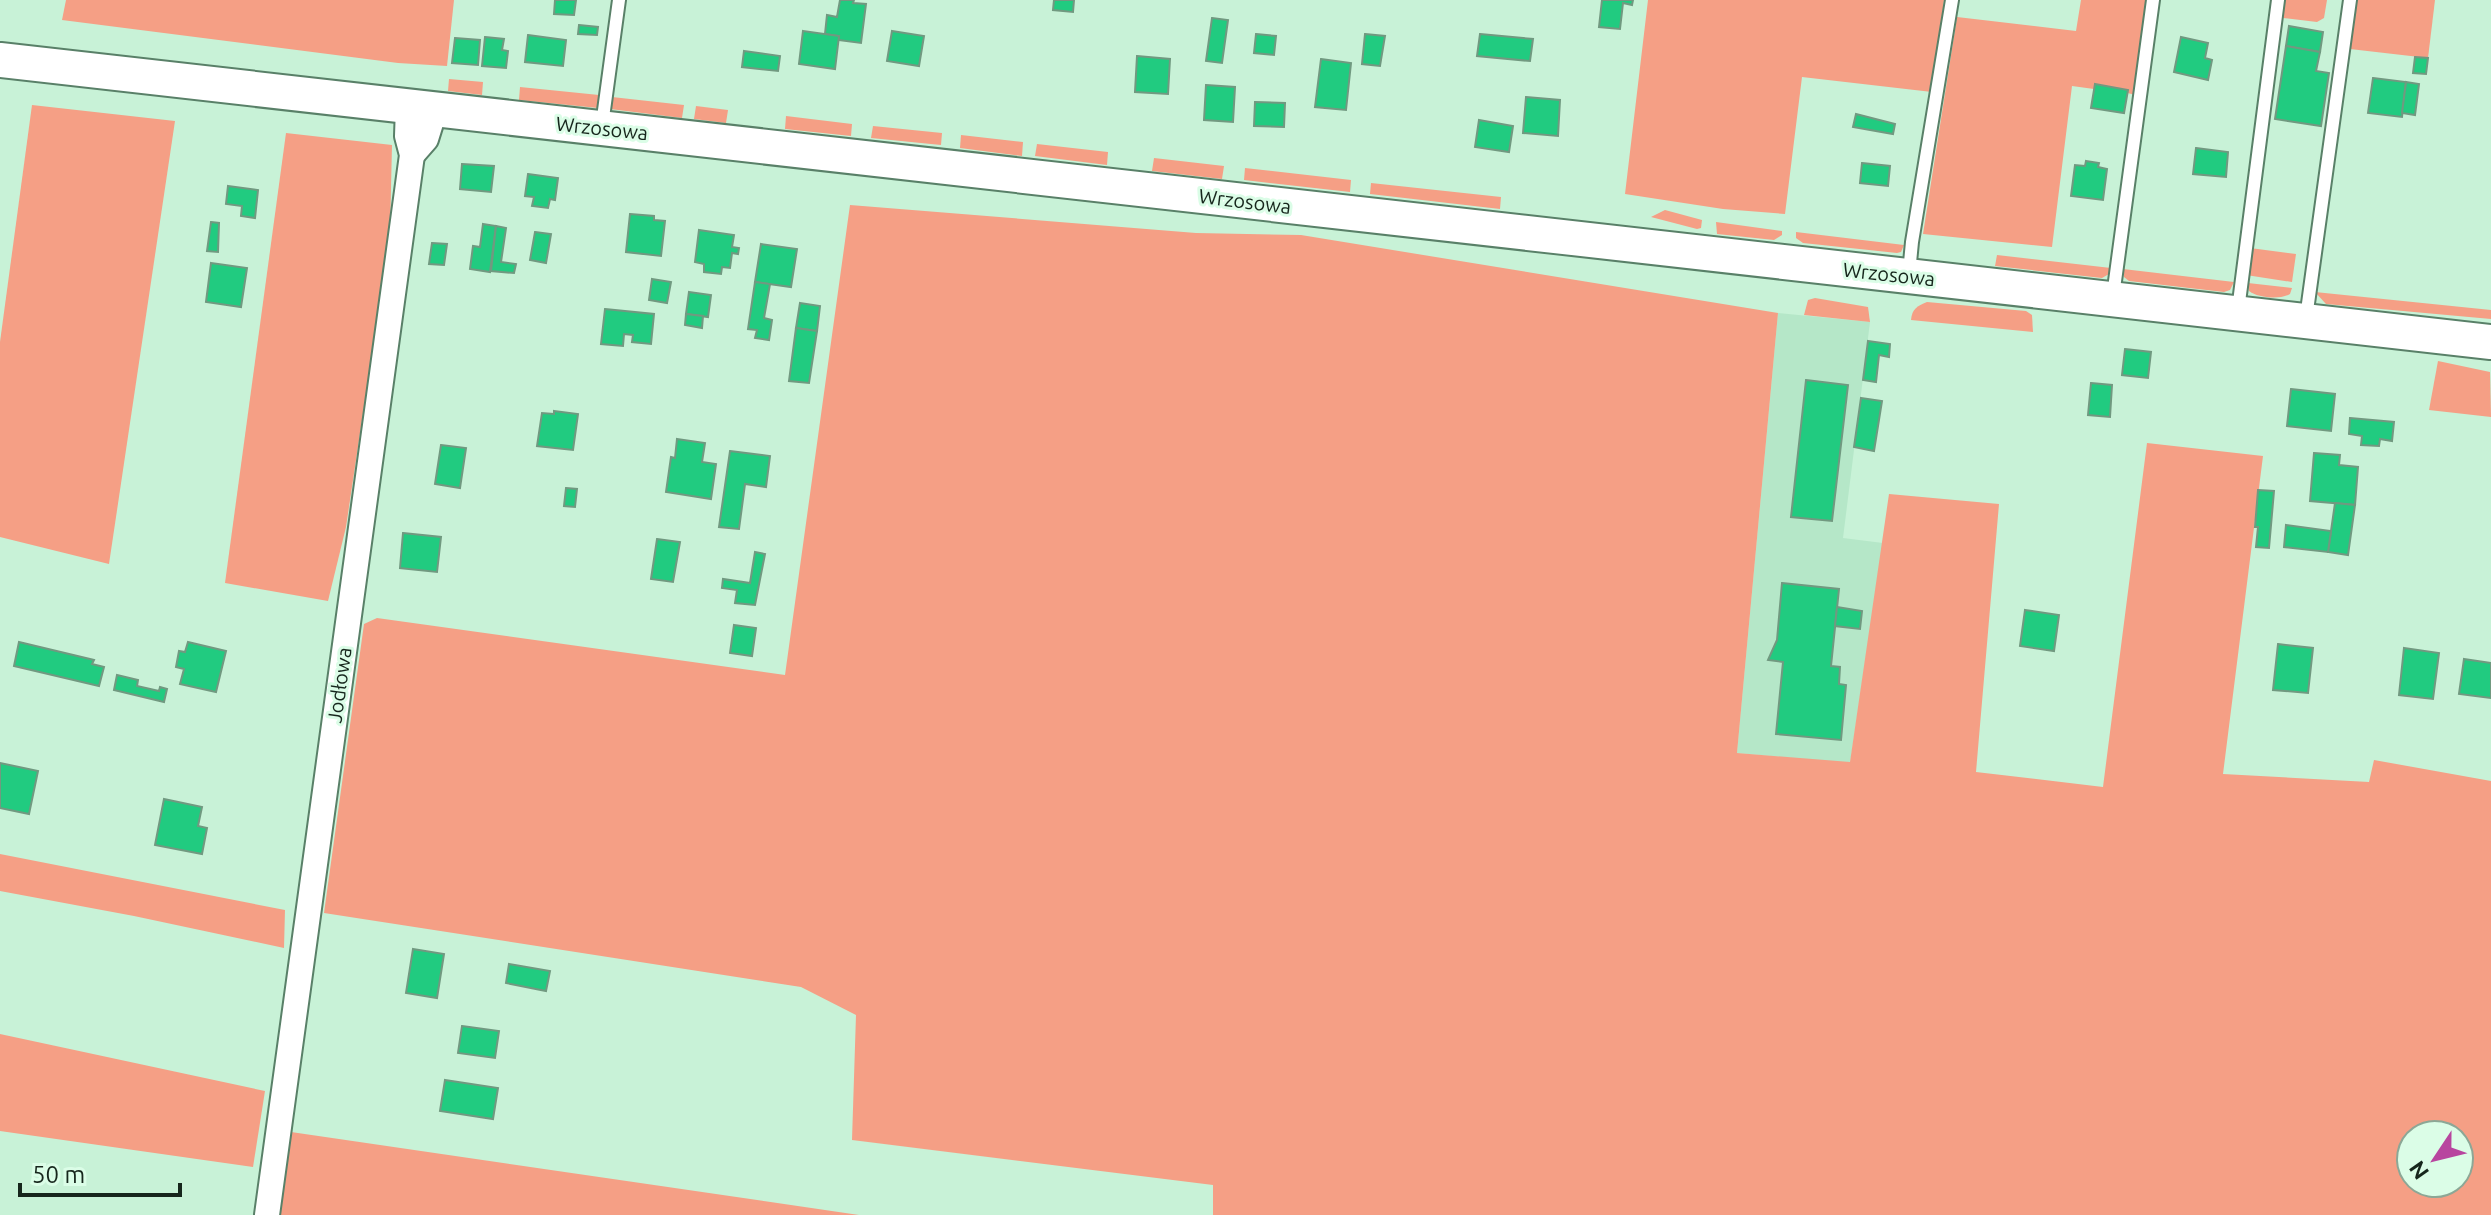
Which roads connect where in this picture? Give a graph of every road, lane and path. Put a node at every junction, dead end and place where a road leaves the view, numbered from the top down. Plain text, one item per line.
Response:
1 (619, 0) edge
2 (1952, 0) edge
3 (2153, 0) edge
4 (2278, 0) edge
5 (2350, 0) edge
6 (0, 60) edge
7 (421, 108) junction
8 (602, 128) junction
9 (1909, 276) junction
10 (2112, 299) junction
11 (2238, 313) junction
12 (2306, 321) junction
13 (2491, 342) edge
14 (267, 1215) edge

1 - 8 lane
2 - 9 lane
3 - 10 lane
4 - 11 lane
5 - 12 lane
6 - 7 main road, Wrzosowa
7 - 8 main road, Wrzosowa
7 - 14 street, Jodłowa
8 - 9 main road, Wrzosowa
9 - 10 main road, Wrzosowa
10 - 11 main road, Wrzosowa
11 - 12 main road, Wrzosowa
12 - 13 main road, Wrzosowa

